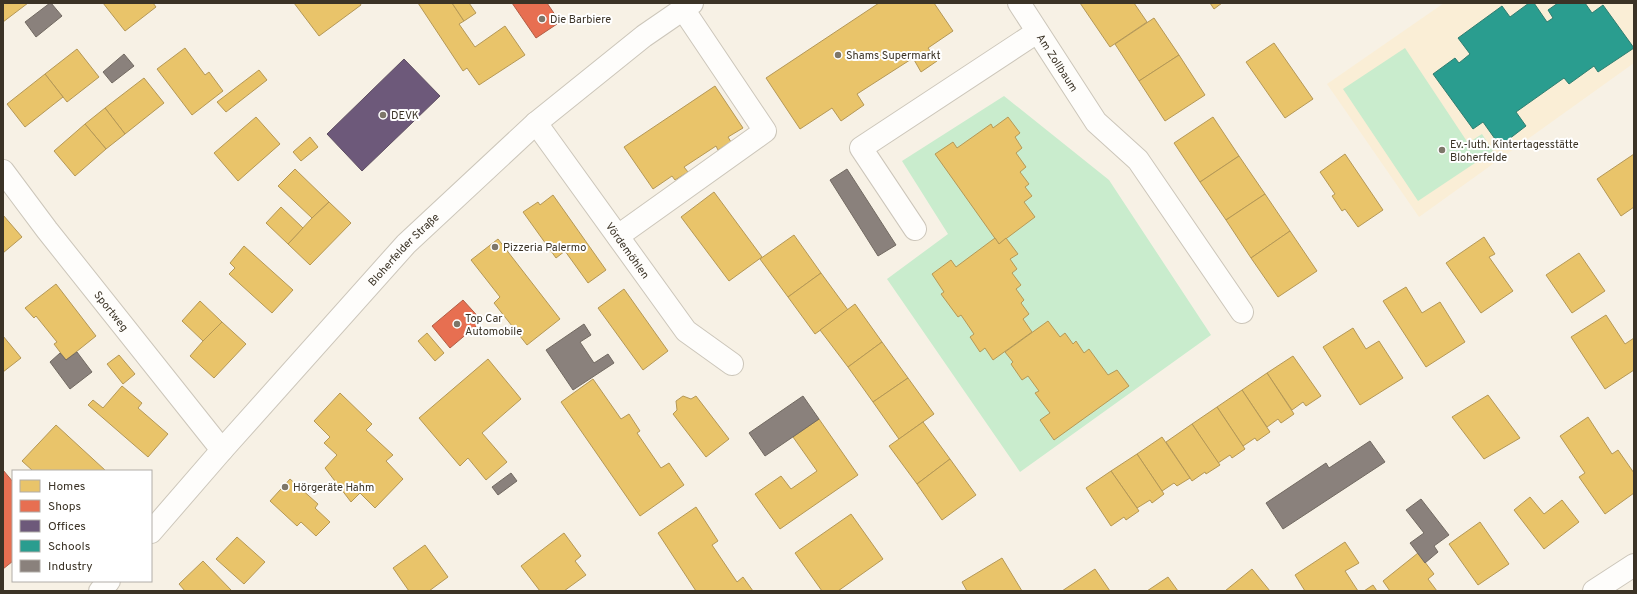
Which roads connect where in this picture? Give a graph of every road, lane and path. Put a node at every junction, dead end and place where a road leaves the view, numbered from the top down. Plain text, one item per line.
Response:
1 (1018, 3) edge
2 (689, 5) edge
3 (1037, 32) junction
4 (536, 124) junction
5 (3, 171) edge
6 (915, 229) dead end
7 (618, 236) junction
8 (1242, 312) dead end
9 (732, 364) dead end
10 (222, 450) junction
11 (152, 531) edge
12 (1634, 565) edge
13 (108, 582) edge
14 (100, 591) edge
15 (1594, 591) edge

1 - 3 street, Am Zollbaum
2 - 4 street, Bloherfelder Straße
2 - 7 street
3 - 6 street
3 - 8 street, Am Zollbaum
4 - 7 street, Vördemöhlen
4 - 10 street, Bloherfelder Straße
5 - 10 street, Sportweg
7 - 9 street, Vördemöhlen
10 - 11 street, Bloherfelder Straße
12 - 15 street
13 - 14 street

